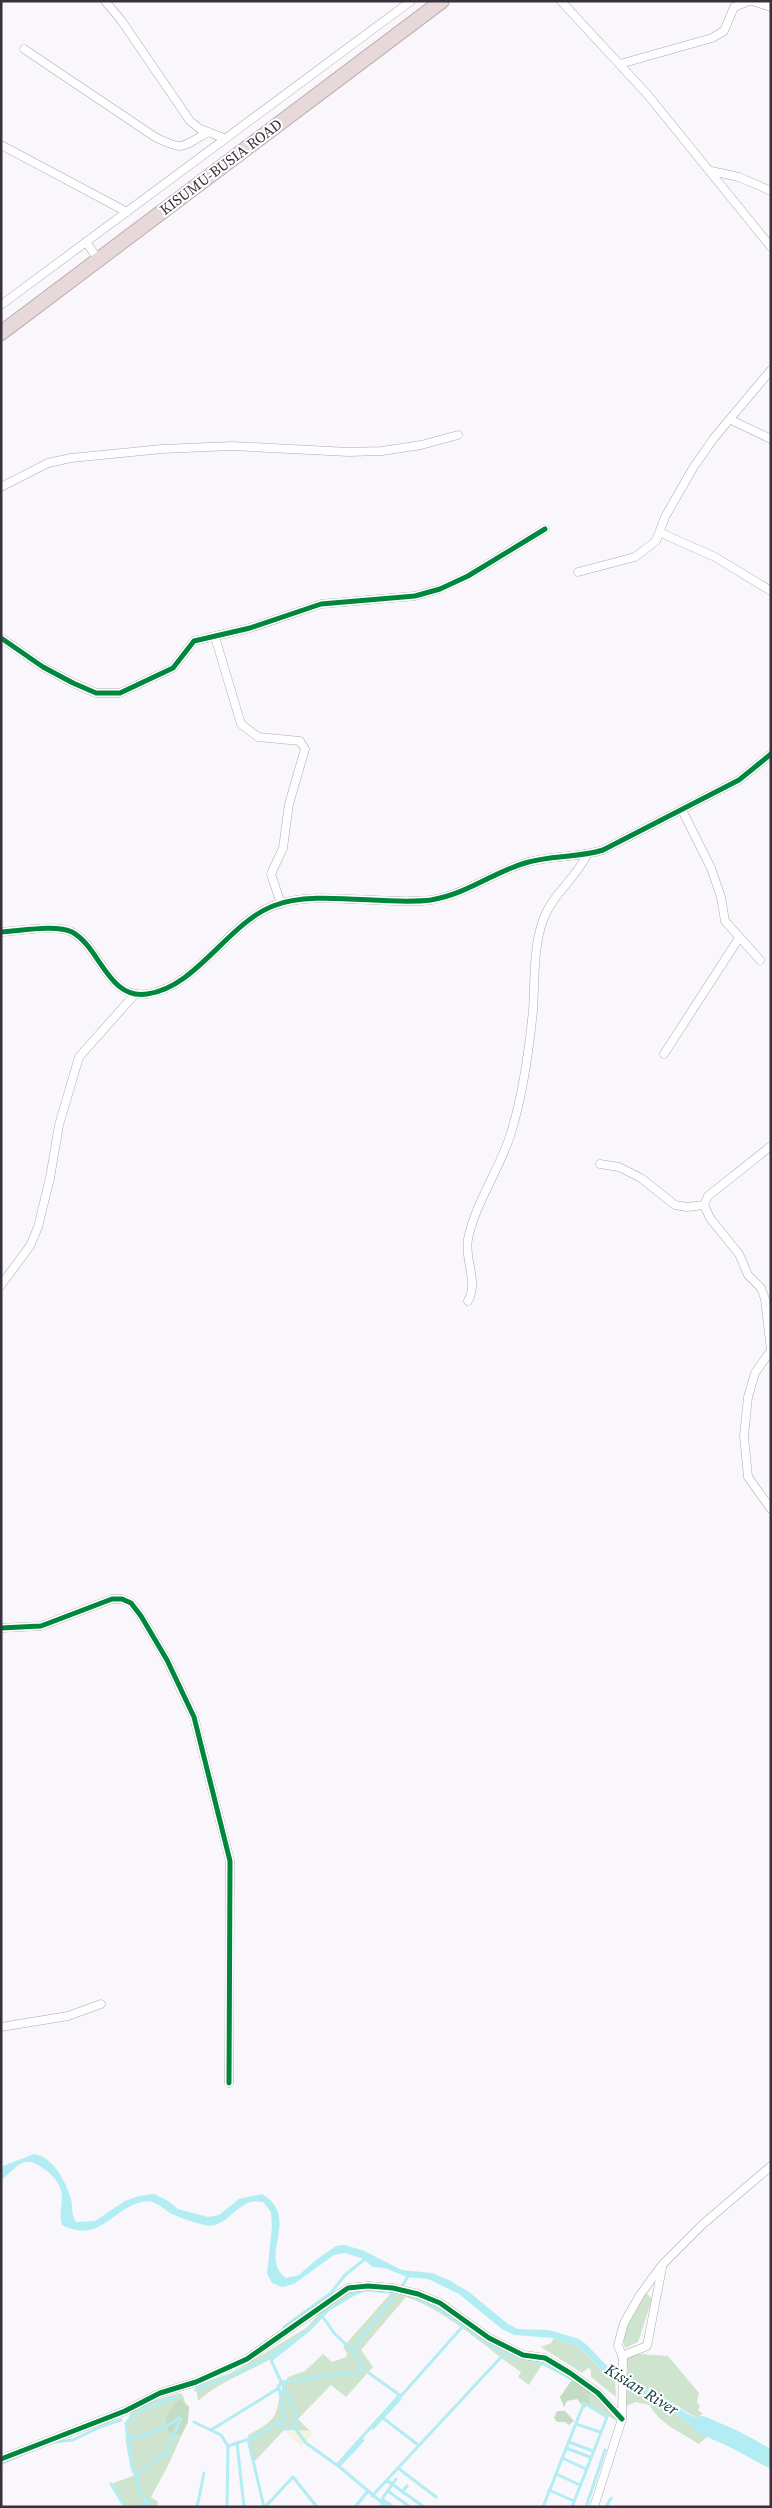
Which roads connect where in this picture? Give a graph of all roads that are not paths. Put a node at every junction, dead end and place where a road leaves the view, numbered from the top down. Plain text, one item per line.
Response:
1 (105, 1) edge
2 (411, 1) edge
3 (442, 1) edge
4 (561, 1) edge
5 (751, 1) edge
6 (771, 7) edge
7 (24, 49) dead end
8 (620, 64) junction
9 (208, 132) junction
10 (224, 138) junction
11 (1, 145) edge
12 (711, 171) junction
13 (771, 191) edge
14 (127, 212) junction
15 (86, 242) junction
16 (771, 247) edge
17 (98, 259) junction
18 (1, 305) edge
19 (1, 333) edge
20 (771, 370) edge
21 (731, 420) junction
22 (458, 435) dead end
23 (771, 439) edge
24 (1, 487) edge
25 (545, 529) dead end
26 (661, 533) junction
27 (578, 572) dead end
28 (771, 590) edge
29 (215, 637) junction
30 (1, 638) edge
31 (771, 754) edge
32 (682, 810) junction
33 (587, 855) junction
34 (281, 904) junction
35 (1, 932) edge
36 (739, 938) junction
37 (760, 960) dead end
38 (135, 994) junction
39 (664, 1054) dead end
40 (771, 1146) edge
41 (600, 1164) dead end
42 (704, 1205) junction
43 (1, 1285) edge
44 (468, 1301) dead end
45 (771, 1509) edge
46 (1, 1628) edge
47 (101, 2004) dead end
48 (1, 2027) edge
49 (229, 2083) dead end
50 (771, 2166) edge
51 (662, 2265) junction
52 (622, 2357) junction
53 (622, 2419) junction
54 (1, 2458) edge
55 (594, 2507) edge

1 - 9 street
2 - 10 street
3 - 17 highway, KISUMU-BUSIA ROAD
4 - 8 street
5 - 6 street
5 - 8 street
7 - 9 street
8 - 12 street
9 - 10 street
10 - 14 street
11 - 14 street
12 - 13 street
12 - 16 street
14 - 15 street
15 - 17 street
15 - 18 street
17 - 19 highway, KISUMU-BUSIA ROAD
20 - 21 street
21 - 23 street
21 - 26 street
22 - 24 street
25 - 29 street
26 - 27 street
26 - 28 street
29 - 30 street
29 - 34 street
31 - 32 street
32 - 33 street
32 - 36 street
33 - 34 street
33 - 44 street
34 - 38 street
35 - 38 street
36 - 37 street
36 - 39 street
38 - 43 street
40 - 42 street
41 - 42 street
42 - 45 street
46 - 49 street
47 - 48 street
50 - 51 street
51 - 52 street
51 - 52 street
52 - 53 street
53 - 54 street
53 - 55 street

